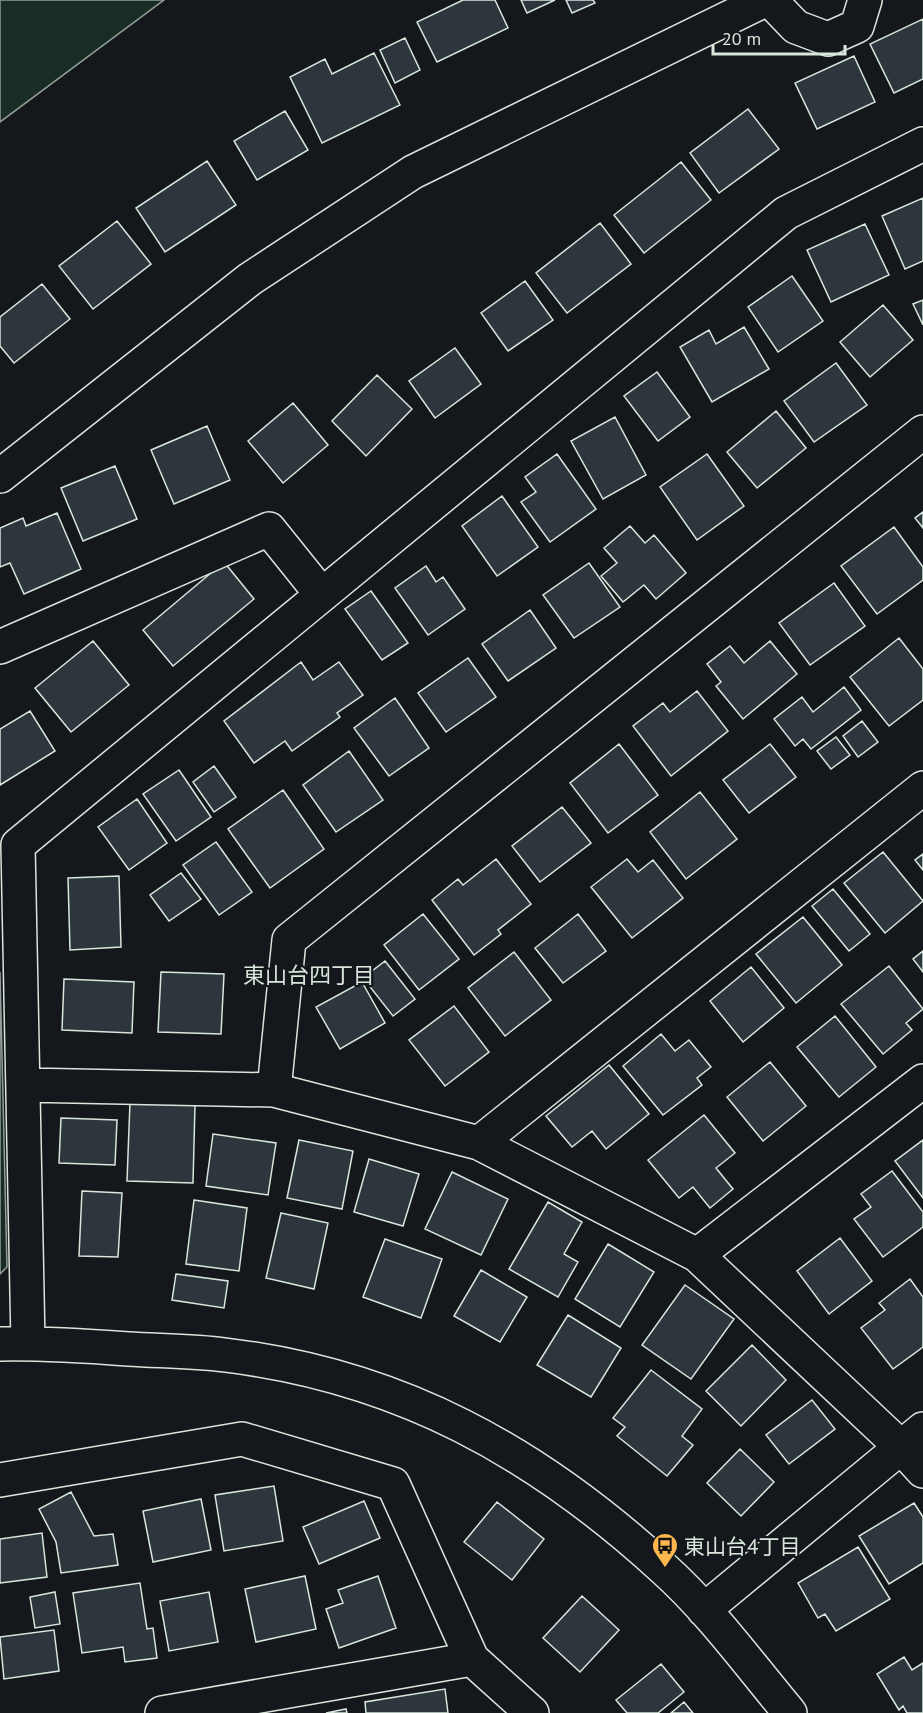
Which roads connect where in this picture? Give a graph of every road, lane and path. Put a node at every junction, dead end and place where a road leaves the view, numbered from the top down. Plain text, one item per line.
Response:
1 (765, 0) edge
2 (770, 0) edge
3 (865, 0) edge
4 (923, 144) edge
5 (923, 432) edge
6 (0, 476) edge
7 (322, 595) junction
8 (0, 647) edge
9 (923, 788) edge
10 (923, 1081) edge
11 (25, 1085) junction
12 (274, 1090) junction
13 (478, 1143) junction
14 (697, 1255) junction
15 (14, 1343) edge
16 (912, 1438) edge
17 (923, 1471) edge
18 (0, 1480) edge
19 (704, 1610) junction
20 (472, 1659) junction
21 (162, 1713) edge
22 (532, 1713) edge
23 (790, 1713) edge

1 - 6 street
2 - 3 street
4 - 7 street
5 - 12 street
7 - 8 street
7 - 11 street
9 - 13 street
10 - 14 street
11 - 12 street
11 - 15 street
12 - 13 street
13 - 14 street
14 - 16 street
15 - 19 street
16 - 17 street
16 - 19 street
18 - 20 street
19 - 23 street
20 - 21 street
20 - 22 street

